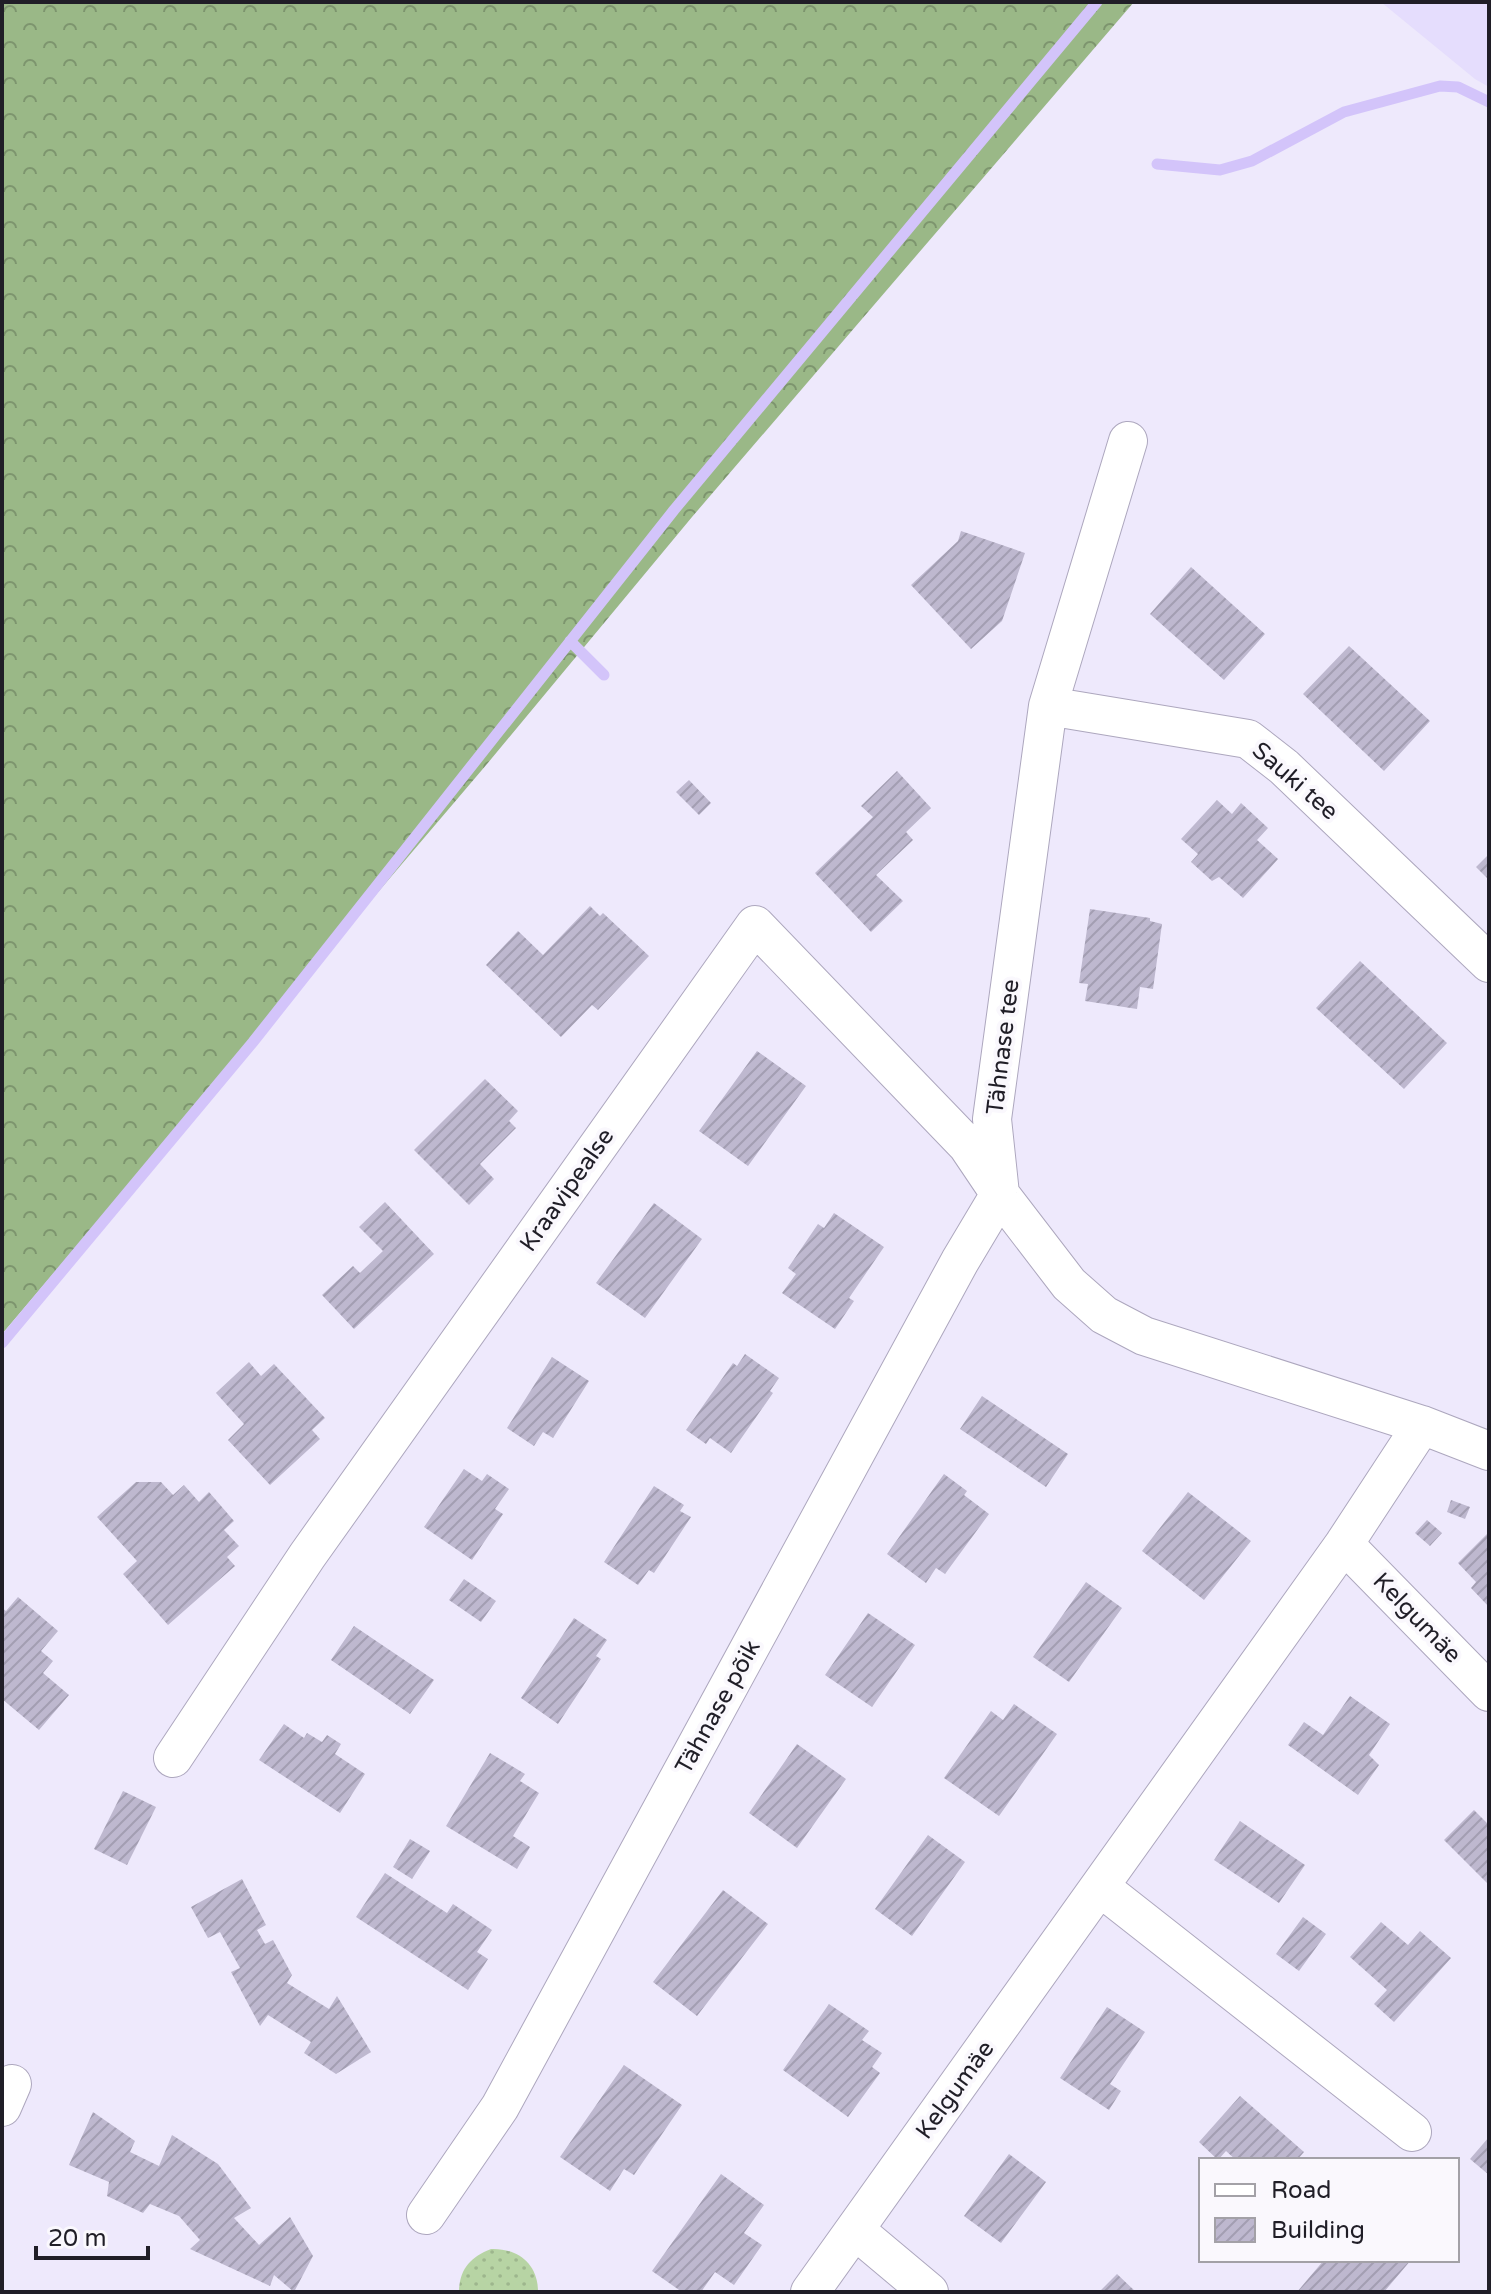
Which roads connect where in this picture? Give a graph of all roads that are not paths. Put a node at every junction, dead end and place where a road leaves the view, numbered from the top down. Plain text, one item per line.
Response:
1 (1128, 441) dead end
2 (1048, 706) junction
3 (1489, 963) edge
4 (1000, 1194) junction
5 (1422, 1425) junction
6 (1489, 1451) edge
7 (1344, 1544) junction
8 (1489, 1692) edge
9 (173, 1758) dead end
10 (1100, 1887) junction
11 (1412, 2132) dead end
12 (426, 2215) dead end
13 (855, 2230) junction
14 (810, 2292) edge
15 (929, 2292) edge

1 - 2 street, Tähnase tee
2 - 3 street, Sauki tee
2 - 4 street, Tähnase tee
4 - 5 street
4 - 9 street, Kraavipealse
4 - 12 street, Tähnase põik
5 - 6 street
5 - 7 street, Kelgumäe
7 - 8 street, Kelgumäe
7 - 10 street, Kelgumäe
10 - 11 street
10 - 13 street, Kelgumäe
13 - 14 street, Kelgumäe
13 - 15 street

